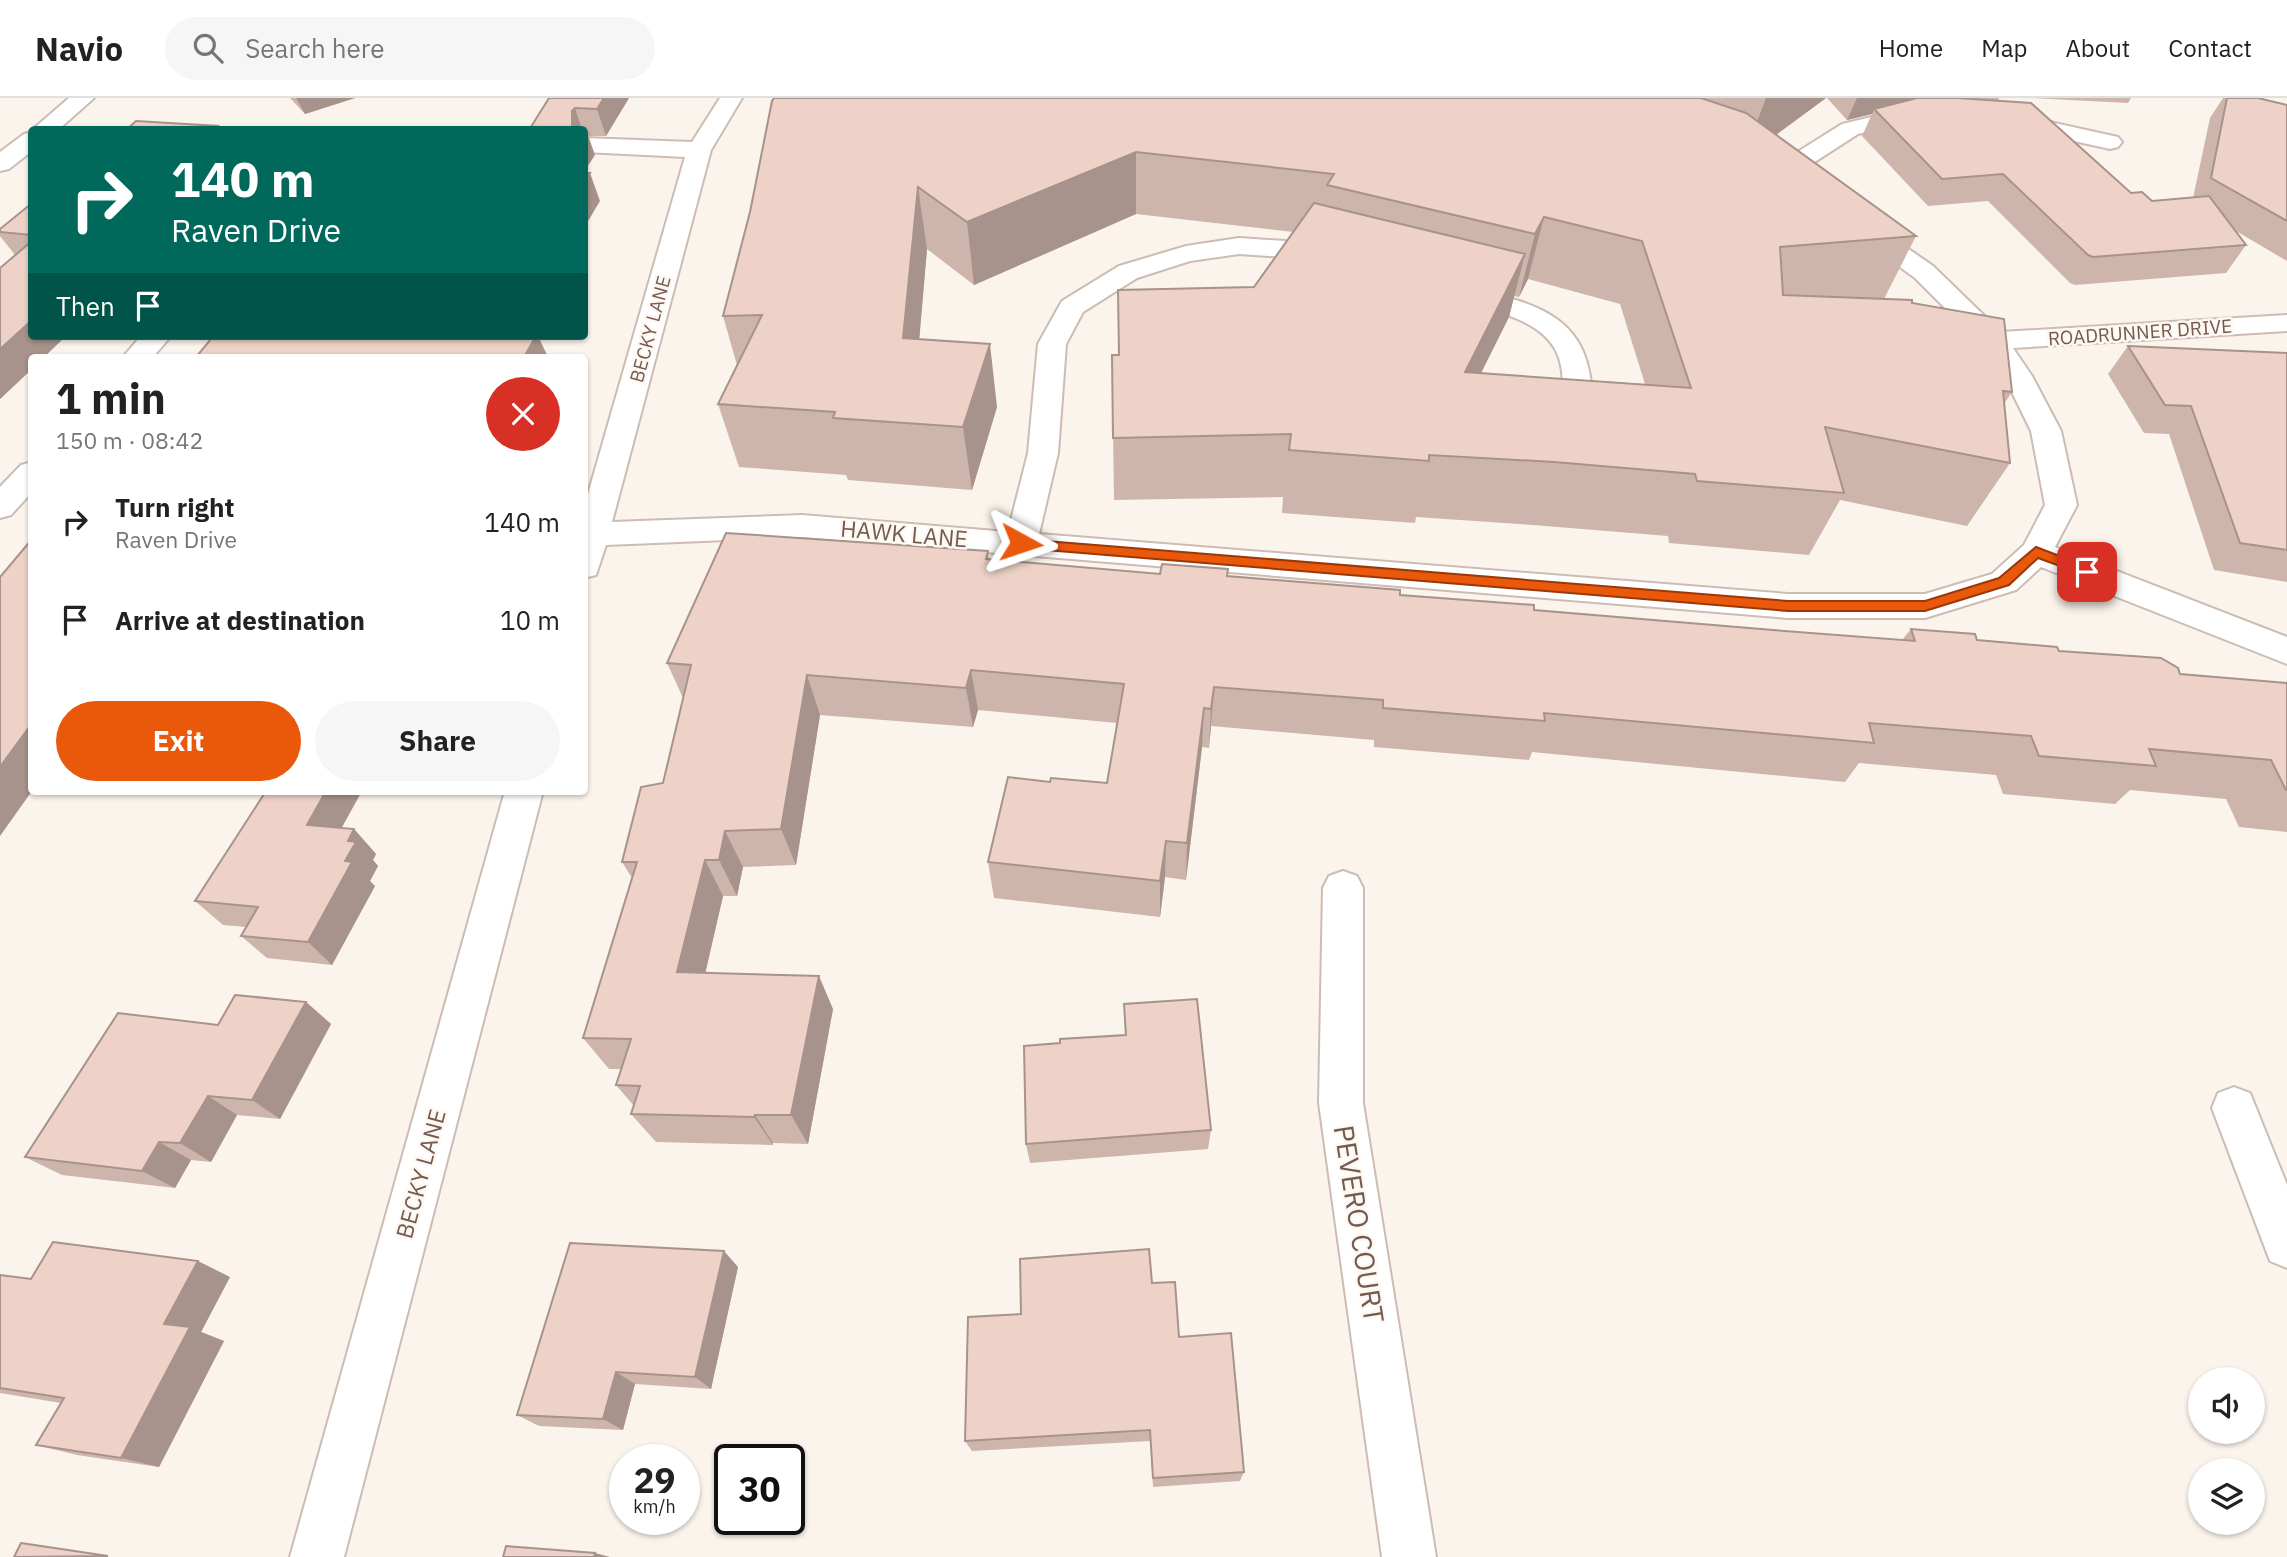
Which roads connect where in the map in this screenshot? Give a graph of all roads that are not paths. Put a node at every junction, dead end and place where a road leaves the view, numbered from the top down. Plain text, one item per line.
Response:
1 (83, 98) edge
2 (731, 98) edge
3 (1940, 115) edge
4 (1993, 119) edge
5 (48, 126) edge
6 (28, 142) edge
7 (2110, 142) dead end
8 (588, 145) edge
9 (699, 150) junction
10 (0, 164) edge
11 (1744, 171) edge
12 (1770, 180) junction
13 (1794, 192) edge
14 (1843, 216) edge
15 (1351, 266) edge
16 (1443, 289) edge
17 (2287, 323) edge
18 (153, 340) edge
19 (1994, 341) junction
20 (140, 354) edge
21 (1598, 428) edge
22 (28, 476) edge
23 (0, 507) edge
24 (593, 534) junction
25 (1021, 543) junction
26 (588, 552) edge
27 (2036, 552) junction
28 (2287, 651) edge
29 (523, 795) edge
30 (1343, 888) dead end
31 (2234, 1108) dead end
32 (2287, 1244) edge
33 (317, 1557) edge
34 (1409, 1557) edge

1 - 5 street
2 - 9 street, BECKY LANE
3 - 12 street
4 - 7 street
6 - 10 street
8 - 9 street
9 - 24 street, BECKY LANE
11 - 12 street
12 - 13 street
14 - 19 street, HAWK LANE
15 - 25 street
16 - 21 street
17 - 19 street, ROADRUNNER DRIVE
18 - 20 street
19 - 27 street, HAWK LANE
22 - 23 street
24 - 25 street, HAWK LANE
24 - 26 street, BECKY LANE
25 - 27 street, HAWK LANE
27 - 28 street
29 - 33 street, BECKY LANE
30 - 34 street, PEVERO COURT
31 - 32 street

